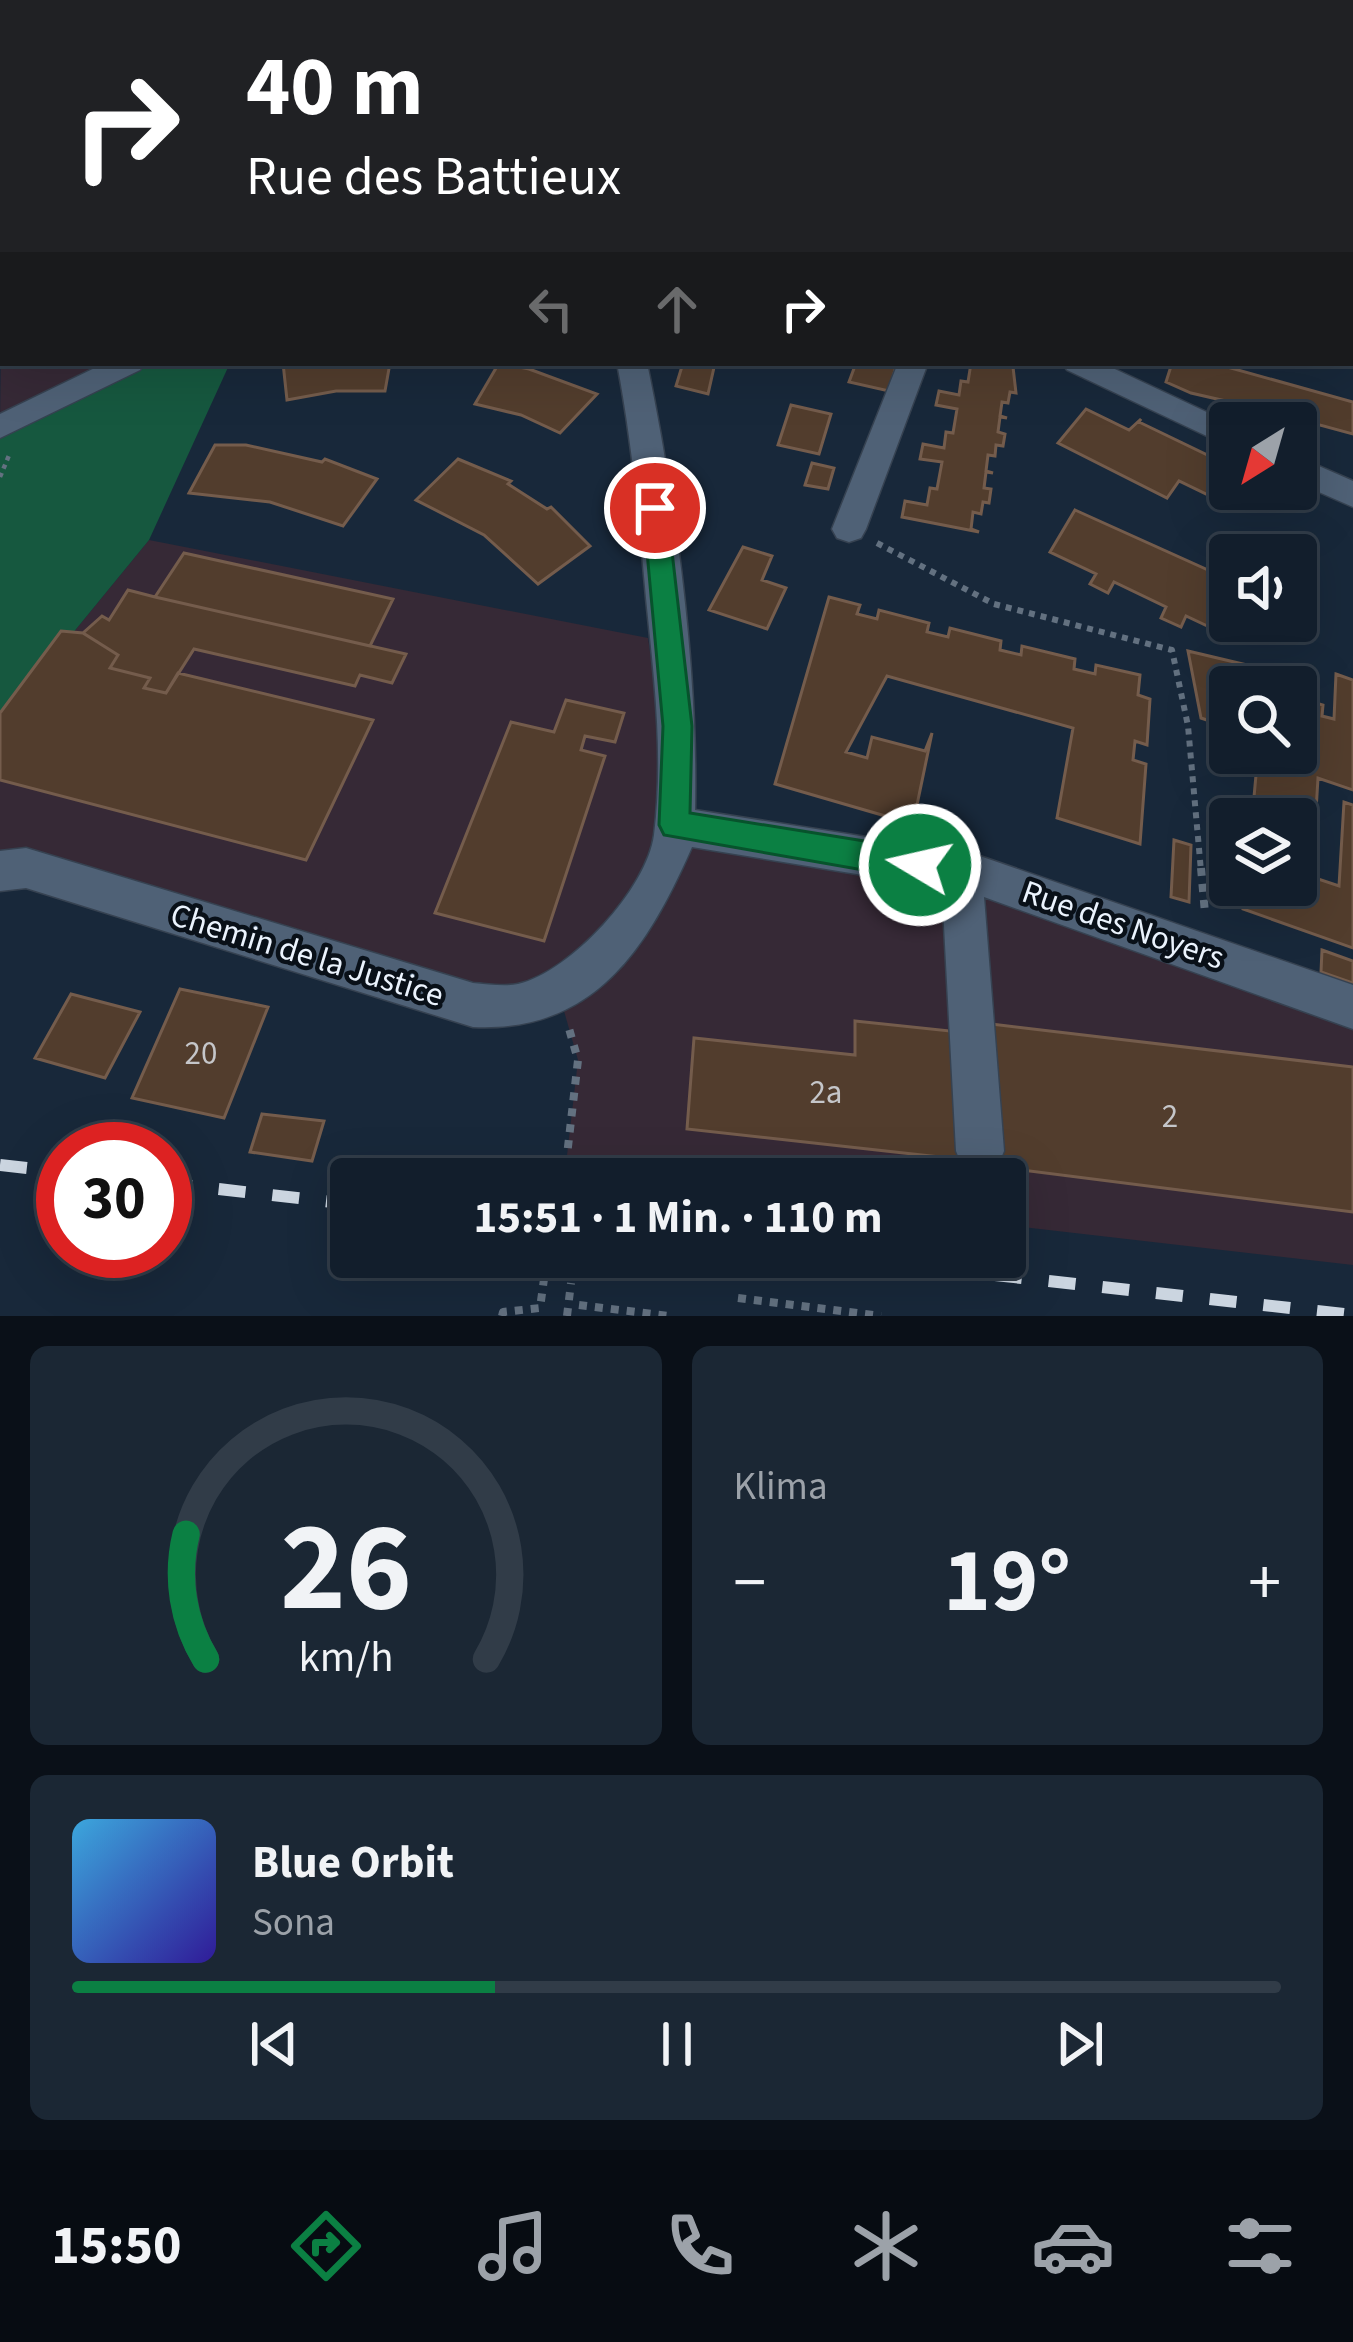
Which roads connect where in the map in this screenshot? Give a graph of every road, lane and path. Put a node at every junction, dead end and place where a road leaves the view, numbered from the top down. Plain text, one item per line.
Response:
1 (124, 366) edge
2 (632, 366) edge
3 (912, 366) edge
4 (1083, 366) edge
5 (1209, 426) edge
6 (0, 427) edge
7 (1317, 477) edge
8 (1353, 495) edge
9 (849, 529) joint
10 (674, 825) junction
11 (0, 871) edge
12 (961, 872) junction
13 (1206, 952) junction
14 (558, 990) junction
15 (1353, 1006) edge
16 (980, 1151) dead end
17 (567, 1158) edge
18 (544, 1279) dead end
19 (571, 1283) dead end
20 (738, 1298) dead end
21 (579, 1306) dead end
22 (799, 1311) edge
23 (502, 1316) edge
24 (566, 1316) edge
25 (669, 1316) edge
26 (881, 1316) edge

1 - 6 street
2 - 10 street, Chemin de la Justice
3 - 9 street
4 - 5 street
7 - 8 street
9 - 13 path
10 - 12 street, Rue des Noyers
10 - 14 street, Chemin de la Justice
11 - 14 street, Chemin de la Justice
12 - 13 street, Rue des Noyers
12 - 16 street
13 - 15 street, Rue des Noyers
14 - 17 path
18 - 23 path
19 - 24 path
20 - 22 path
21 - 25 path
22 - 26 path

